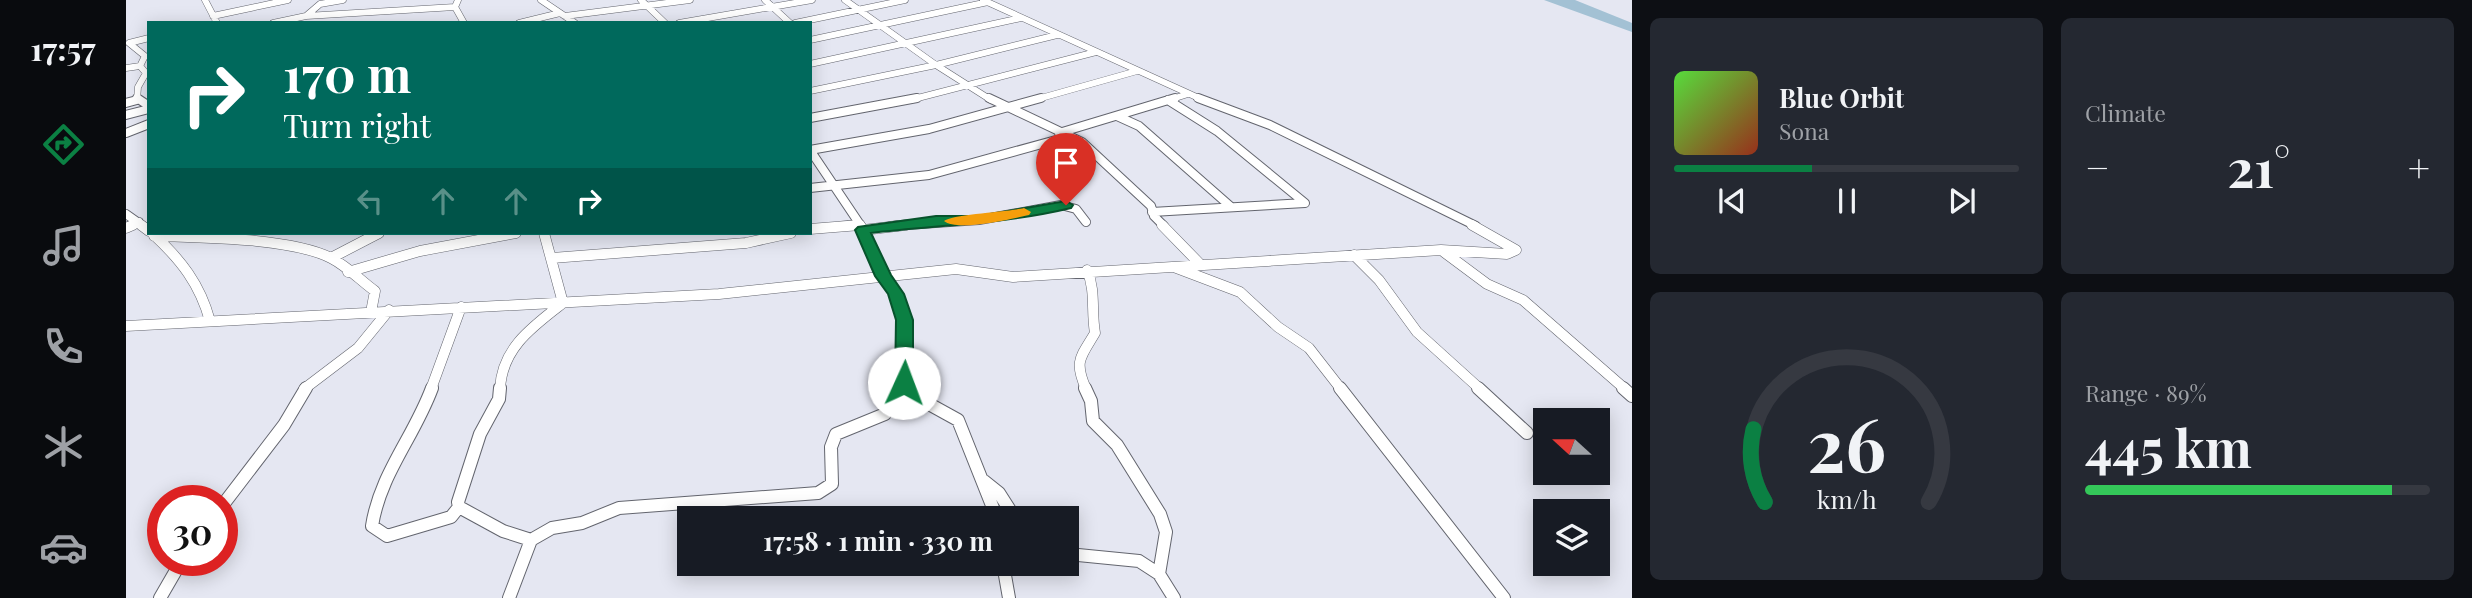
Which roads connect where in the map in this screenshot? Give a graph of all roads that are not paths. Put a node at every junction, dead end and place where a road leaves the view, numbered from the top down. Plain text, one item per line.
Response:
1 (205, 0) edge
2 (288, 0) edge
3 (343, 0) edge
4 (465, 0) edge
5 (541, 0) edge
6 (641, 0) edge
7 (690, 0) edge
8 (765, 0) edge
9 (812, 0) edge
10 (845, 0) edge
11 (905, 0) edge
12 (986, 1) edge
13 (457, 3) edge
14 (648, 6) junction
15 (771, 6) junction
16 (860, 10) junction
17 (395, 12) junction
18 (562, 14) junction
19 (213, 16) junction
20 (306, 16) junction
21 (1022, 18) junction
22 (216, 21) edge
23 (282, 21) edge
24 (396, 21) edge
25 (463, 21) edge
26 (529, 21) edge
27 (572, 21) edge
28 (663, 21) edge
29 (690, 21) edge
30 (788, 21) edge
31 (805, 21) edge
32 (882, 26) junction
33 (1057, 35) junction
34 (147, 38) edge
35 (812, 40) edge
36 (907, 45) junction
37 (1097, 52) junction
38 (812, 64) edge
39 (936, 65) junction
40 (140, 66) junction
41 (126, 68) edge
42 (1136, 71) junction
43 (968, 84) junction
44 (812, 91) edge
45 (1188, 94) junction
46 (137, 100) junction
47 (1168, 100) junction
48 (126, 103) edge
49 (147, 106) edge
50 (1004, 106) junction
51 (147, 108) edge
52 (126, 115) edge
53 (1117, 116) junction
54 (812, 118) edge
55 (147, 125) edge
56 (126, 133) edge
57 (1063, 135) junction
58 (812, 150) edge
59 (812, 153) edge
60 (837, 186) junction
61 (812, 188) edge
62 (1231, 206) junction
63 (1152, 212) junction
64 (126, 214) edge
65 (139, 222) junction
66 (1086, 222) dead end
67 (861, 227) junction
68 (126, 228) edge
69 (147, 229) edge
70 (812, 229) edge
71 (153, 235) edge
72 (186, 235) edge
73 (375, 235) edge
74 (505, 235) edge
75 (545, 235) edge
76 (782, 235) edge
77 (1441, 250) junction
78 (1354, 255) junction
79 (331, 258) junction
80 (552, 258) junction
81 (1199, 263) junction
82 (1167, 265) junction
83 (1087, 270) junction
84 (348, 272) junction
85 (883, 276) junction
86 (563, 303) junction
87 (461, 307) junction
88 (389, 310) junction
89 (371, 312) junction
90 (210, 321) junction
91 (126, 326) edge
92 (904, 383) junction
93 (1632, 396) edge
94 (1527, 433) dead end
95 (981, 478) junction
96 (238, 485) edge
97 (992, 506) edge
98 (1007, 506) edge
99 (459, 507) junction
100 (531, 540) junction
101 (1079, 557) edge
102 (1159, 574) junction
103 (173, 576) edge
104 (1005, 576) edge
105 (160, 598) edge
106 (509, 598) edge
107 (1009, 598) edge
108 (1174, 598) edge
109 (1504, 598) edge

1 - 19 street
2 - 19 street
3 - 20 street
4 - 13 street
5 - 18 street
6 - 14 street
7 - 14 street
8 - 15 street
9 - 15 street
10 - 16 street
11 - 16 street
12 - 21 street
12 - 32 street
13 - 17 street
13 - 25 street
14 - 18 street
14 - 28 street
15 - 29 street
15 - 30 street
16 - 31 street
16 - 32 street
17 - 20 street
17 - 24 street
18 - 26 street
18 - 27 street
19 - 22 street
20 - 23 street
21 - 33 street
21 - 36 street
32 - 35 street
32 - 36 street
33 - 37 street
33 - 39 street
34 - 40 street
36 - 38 street
36 - 39 street
37 - 42 street
37 - 43 street
39 - 43 street
39 - 44 street
40 - 41 street
40 - 46 street
42 - 45 street
42 - 50 street
43 - 50 street
43 - 54 street
45 - 47 street
45 - 77 street
46 - 48 street
46 - 49 street
47 - 53 street
47 - 62 street
50 - 57 street
50 - 58 street
51 - 52 street
53 - 57 street
53 - 62 street
55 - 56 street
57 - 60 street
57 - 63 street
59 - 60 street
60 - 61 street
60 - 67 street
62 - 63 street
63 - 81 street
64 - 65 street
65 - 68 street
65 - 69 street
66 - 67 street
67 - 70 street
67 - 85 street
71 - 90 street
72 - 79 street
73 - 79 street
74 - 84 street
75 - 80 street
76 - 80 street
77 - 78 street
77 - 93 street
78 - 81 street
78 - 94 street
79 - 84 street
80 - 86 street
81 - 82 street
82 - 83 street
82 - 109 street
83 - 85 street
83 - 102 street
84 - 89 street
85 - 86 street
85 - 92 street
86 - 87 street
86 - 99 street
87 - 88 street
87 - 99 street
88 - 89 street
88 - 96 street
89 - 90 street
90 - 91 street
92 - 95 street
92 - 100 street
95 - 97 street
95 - 98 street
99 - 100 street
100 - 106 street
101 - 102 street
102 - 108 street
103 - 105 street
104 - 107 street

